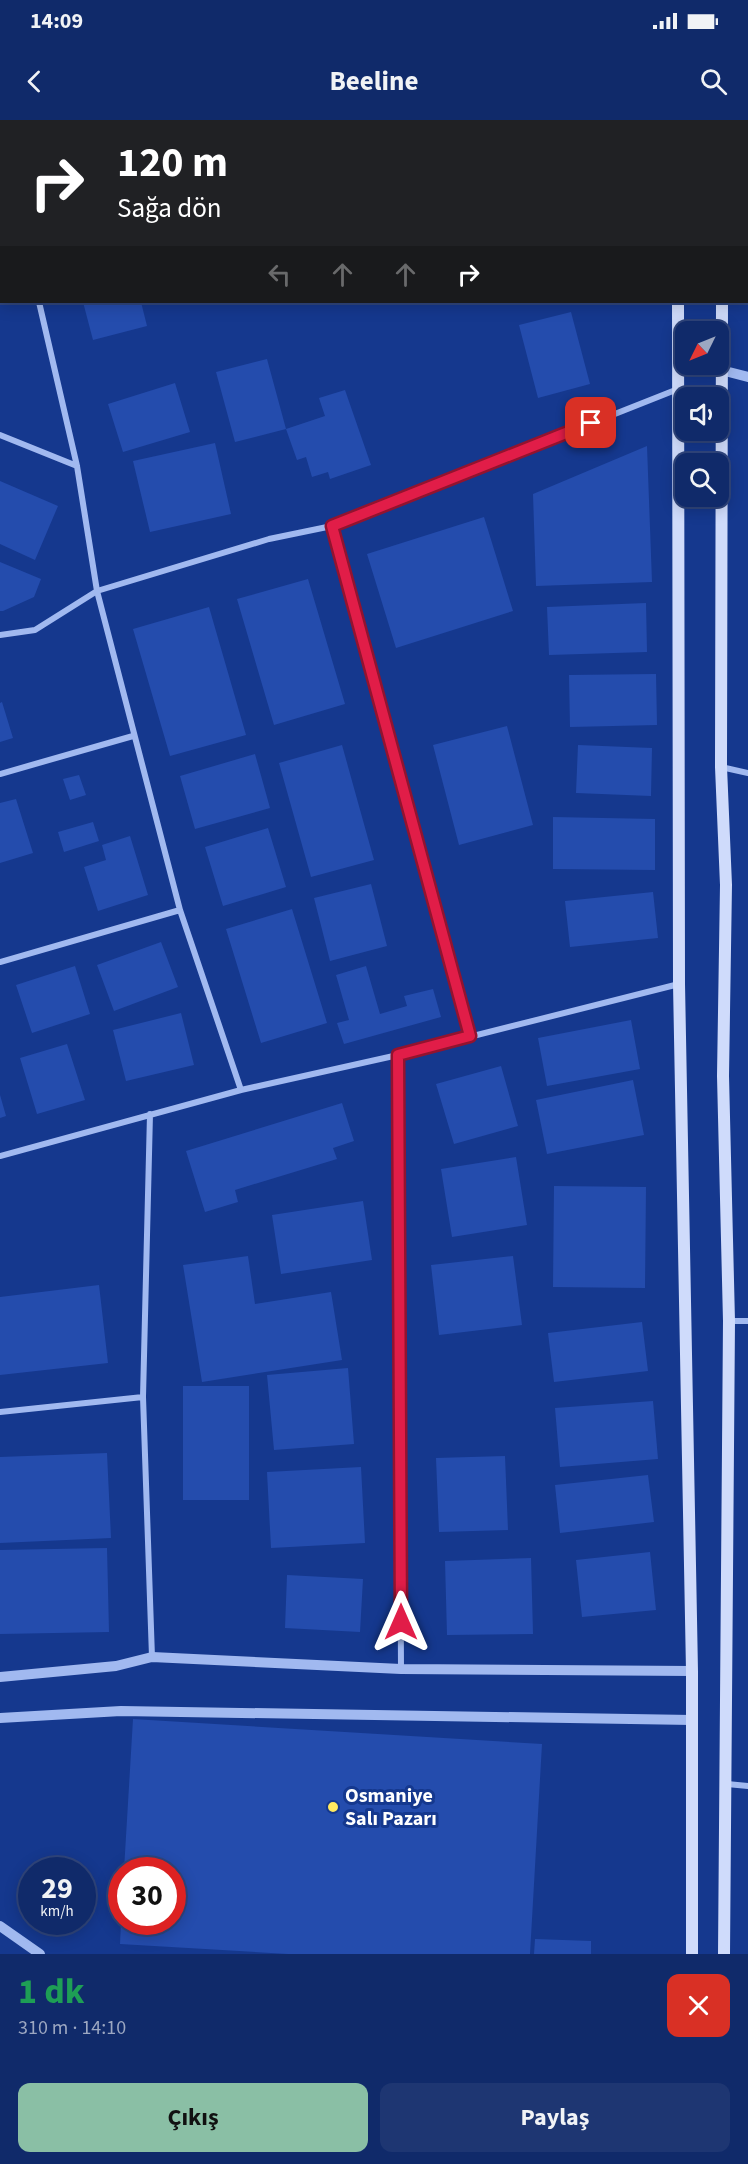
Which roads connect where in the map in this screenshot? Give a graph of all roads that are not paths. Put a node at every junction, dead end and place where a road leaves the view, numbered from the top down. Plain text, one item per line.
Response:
1 (39, 303) edge
2 (678, 303) edge
3 (722, 303) edge
4 (722, 321) edge
5 (729, 372) edge
6 (721, 375) edge
7 (748, 377) edge
8 (678, 387) edge
9 (675, 390) edge
10 (0, 435) edge
11 (678, 441) edge
12 (77, 466) junction
13 (332, 526) junction
14 (97, 591) junction
15 (0, 635) edge
16 (133, 736) junction
17 (721, 767) junction
18 (748, 773) edge
19 (0, 774) edge
20 (180, 910) junction
21 (0, 962) edge
22 (679, 984) junction
23 (470, 1036) junction
24 (398, 1055) junction
25 (241, 1090) junction
26 (150, 1114) junction
27 (0, 1156) edge
28 (729, 1321) junction
29 (748, 1321) edge
30 (142, 1397) junction
31 (0, 1412) edge
32 (152, 1657) junction
33 (401, 1669) junction
34 (692, 1671) junction
35 (0, 1677) edge
36 (0, 1718) edge
37 (692, 1720) junction
38 (727, 1784) junction
39 (748, 1786) edge
40 (0, 1926) edge
41 (40, 1954) edge
42 (692, 1954) edge
43 (724, 1954) edge

1 - 12 street
2 - 8 main road
3 - 4 main road
5 - 7 street
6 - 17 main road
9 - 13 street
10 - 12 street
11 - 22 main road
12 - 14 street
13 - 14 street
13 - 23 street
14 - 15 street
14 - 16 street
16 - 19 street
16 - 20 street
17 - 18 street
17 - 28 main road
20 - 21 street
20 - 25 street
22 - 23 street
22 - 34 main road
23 - 24 street
24 - 25 street
24 - 33 street
25 - 26 street
26 - 27 street
26 - 30 street
28 - 29 street
28 - 38 main road
30 - 31 street
30 - 32 street
32 - 33 street
32 - 35 street
33 - 34 street
34 - 37 main road
36 - 37 street
37 - 42 main road
38 - 39 street
38 - 43 main road
40 - 41 street

